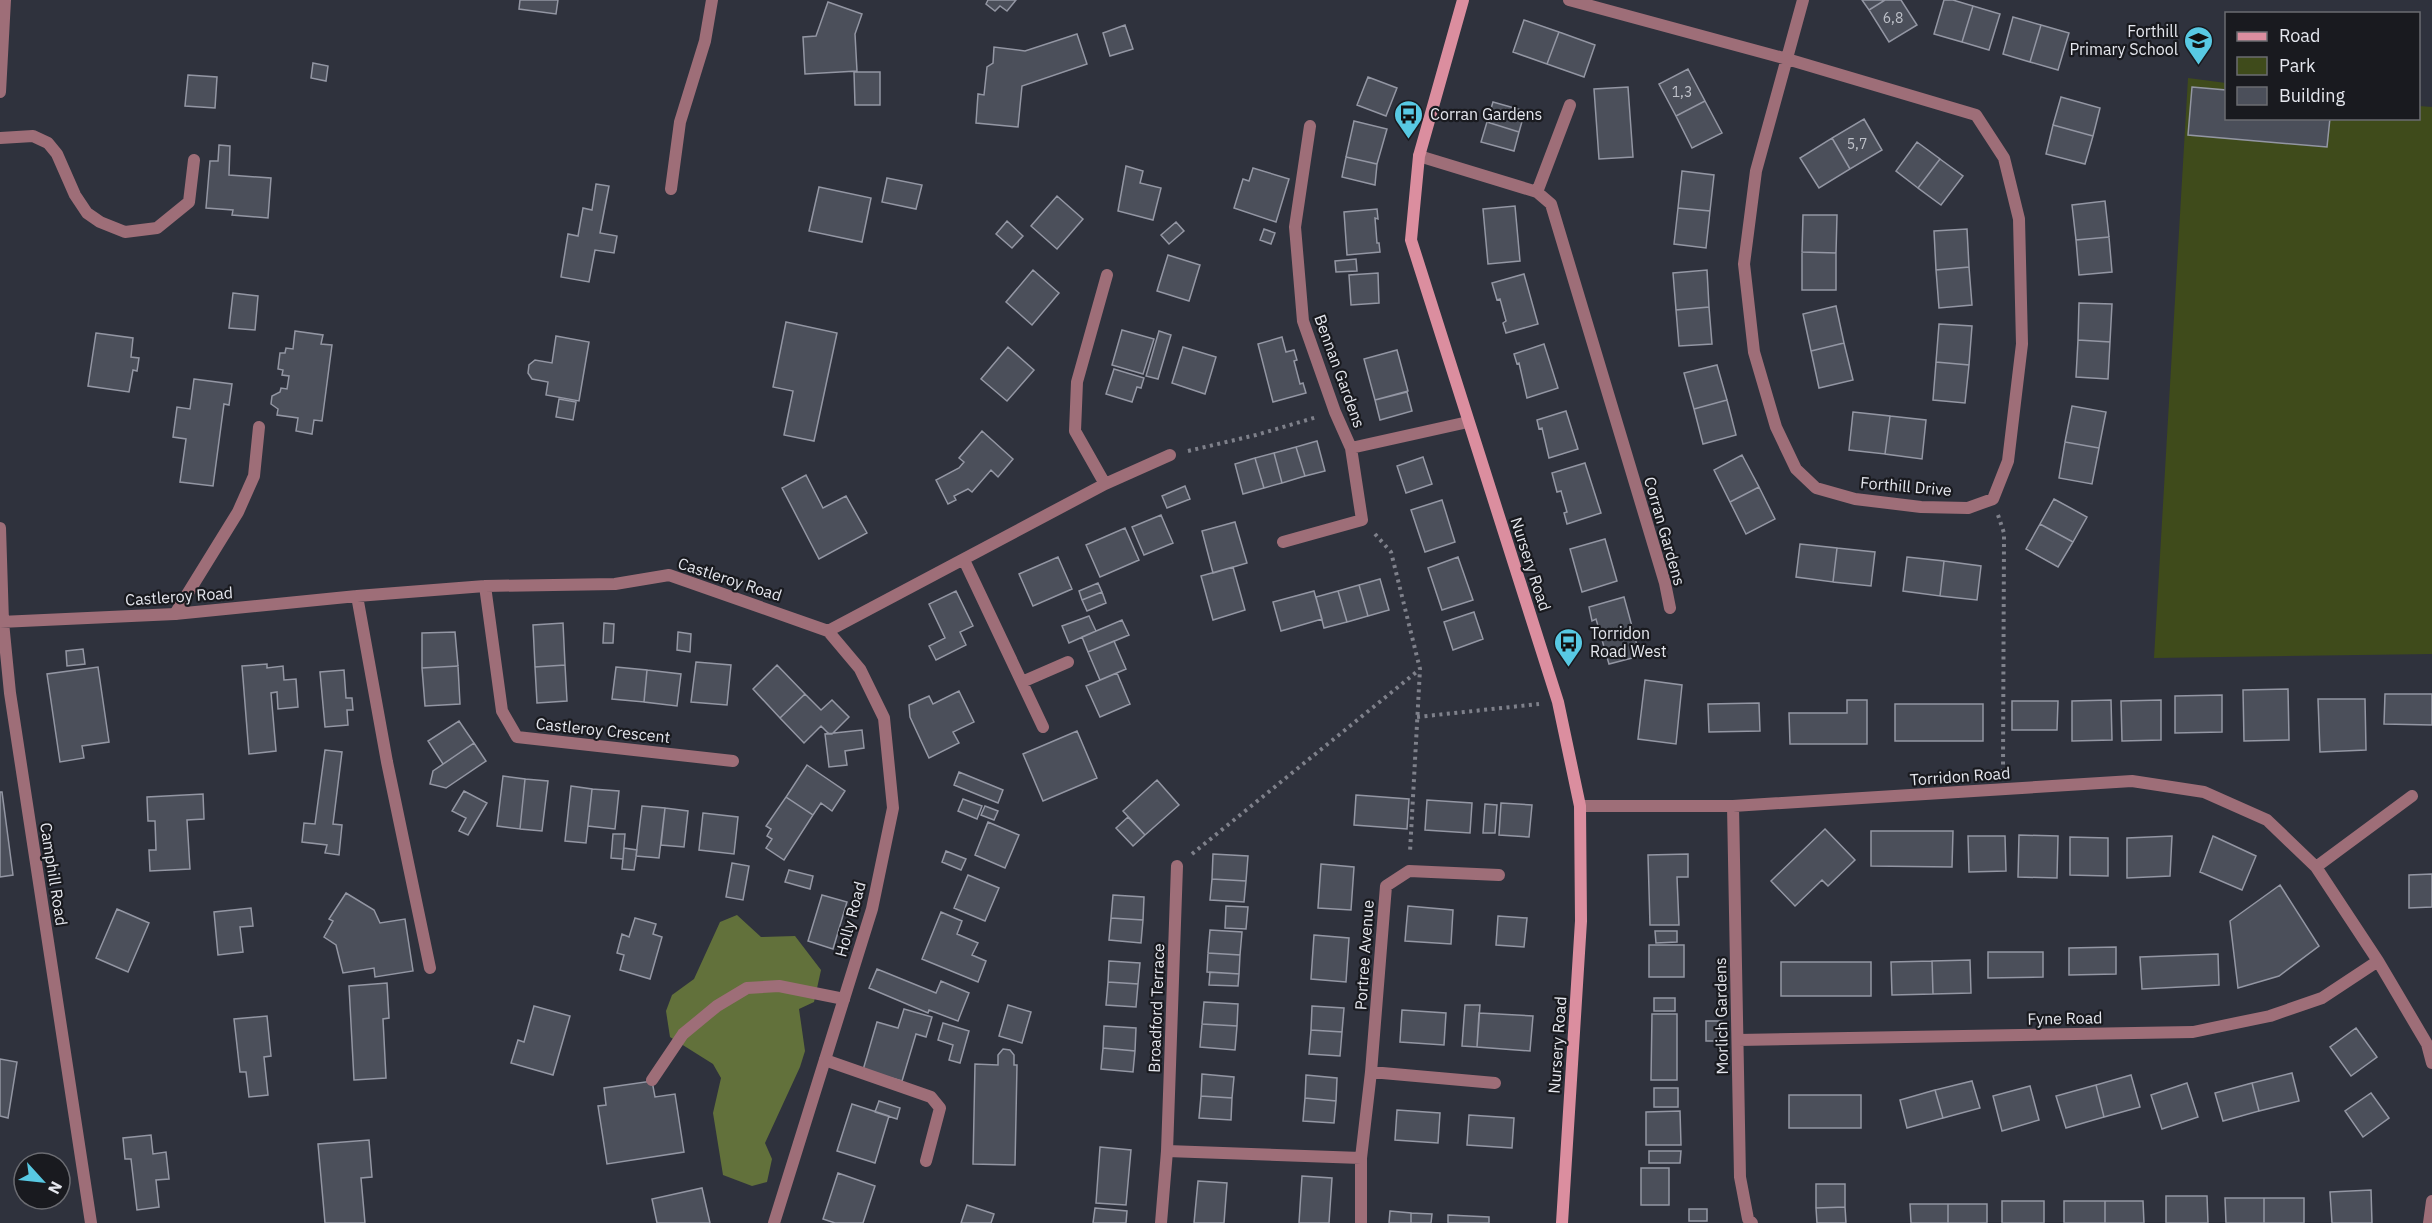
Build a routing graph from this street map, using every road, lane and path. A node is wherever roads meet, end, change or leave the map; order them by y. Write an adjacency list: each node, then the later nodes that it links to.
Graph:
1 (5, 0): 7 (street)
2 (712, 0): 13 (street)
3 (1463, 0): 11 (street, Nursery Road)
4 (1569, 0): 6 (street)
5 (1803, 0): 6 (street, Forthill Drive)
6 (1787, 59): 22 (street); 22 (street, Forthill Drive)
7 (0, 92)
8 (1569, 105): 14 (street)
9 (1310, 126): 16 (street, Bennan Gardens)
10 (0, 138): 12 (street)
11 (1419, 156): 14 (street); 17 (street, Nursery Road)
12 (194, 160)
13 (670, 189)
14 (1537, 192): 29 (street, Corran Gardens)
15 (1107, 275): 21 (street)
16 (1335, 412): 19 (street, Bennan Gardens); 20 (path)
17 (1468, 422): 19 (street, Bennan Gardens); 37 (street, Nursery Road)
18 (259, 427): 30 (street)
19 (1351, 448): 23 (street, Bennan Gardens)
20 (1170, 455): 21 (street)
21 (1105, 484): 26 (street)
22 (1993, 499): 41 (path)
23 (1362, 520): 25 (street); 34 (path)
24 (0, 528): 31 (street, Camphill Road)
25 (1282, 542)
26 (964, 560): 32 (street); 35 (street)
27 (485, 586): 28 (street, Castleroy Road); 32 (street, Castleroy Road); 40 (street, Castleroy Crescent)
28 (357, 596): 30 (street, Castleroy Road); 50 (street)
29 (1670, 608)
30 (175, 614): 31 (street, Castleroy Road)
31 (1, 622): 36 (street, Camphill Road)
32 (828, 631): 51 (street, Holly Road)
33 (1068, 662): 35 (street)
34 (1420, 669): 38 (path); 45 (path)
35 (1022, 682): 39 (street)
36 (5, 697): 62 (street, Camphill Road)
37 (1558, 702): 38 (path); 43 (street, Nursery Road)
38 (1417, 717): 47 (path)
39 (1043, 727)
40 (733, 761)
41 (2003, 789): 44 (street, Torridon Road); 46 (street, Torridon Road)
42 (2412, 796): 46 (street)
43 (1580, 806): 44 (street, Torridon Road); 66 (street, Nursery Road)
44 (1733, 806): 52 (street, Morlich Gardens)
45 (1177, 866): 58 (street, Broadford Terrace)
46 (2316, 867): 49 (street, Torridon Road)
47 (1409, 871): 48 (street); 55 (street, Portree Avenue)
48 (1499, 875)
49 (2378, 961): 52 (street, Fyne Road); 54 (street, Torridon Road)
50 (430, 968)
51 (844, 999): 53 (street, Holly Road); 56 (street)
52 (1738, 1040): 67 (street, Morlich Gardens)
53 (825, 1060): 60 (street); 63 (street, Holly Road)
54 (2432, 1063)
55 (1371, 1072): 57 (street); 59 (street, Portree Avenue)
56 (652, 1080)
57 (1496, 1083)
58 (1167, 1151): 59 (street); 64 (street, Broadford Terrace)
59 (1361, 1158): 65 (street, Portree Avenue)
60 (927, 1161)
61 (2432, 1201): 68 (street)
62 (91, 1223)
63 (774, 1223)
64 (1161, 1223)
65 (1360, 1223)
66 (1562, 1223)
67 (1752, 1223)
68 (2429, 1223)

